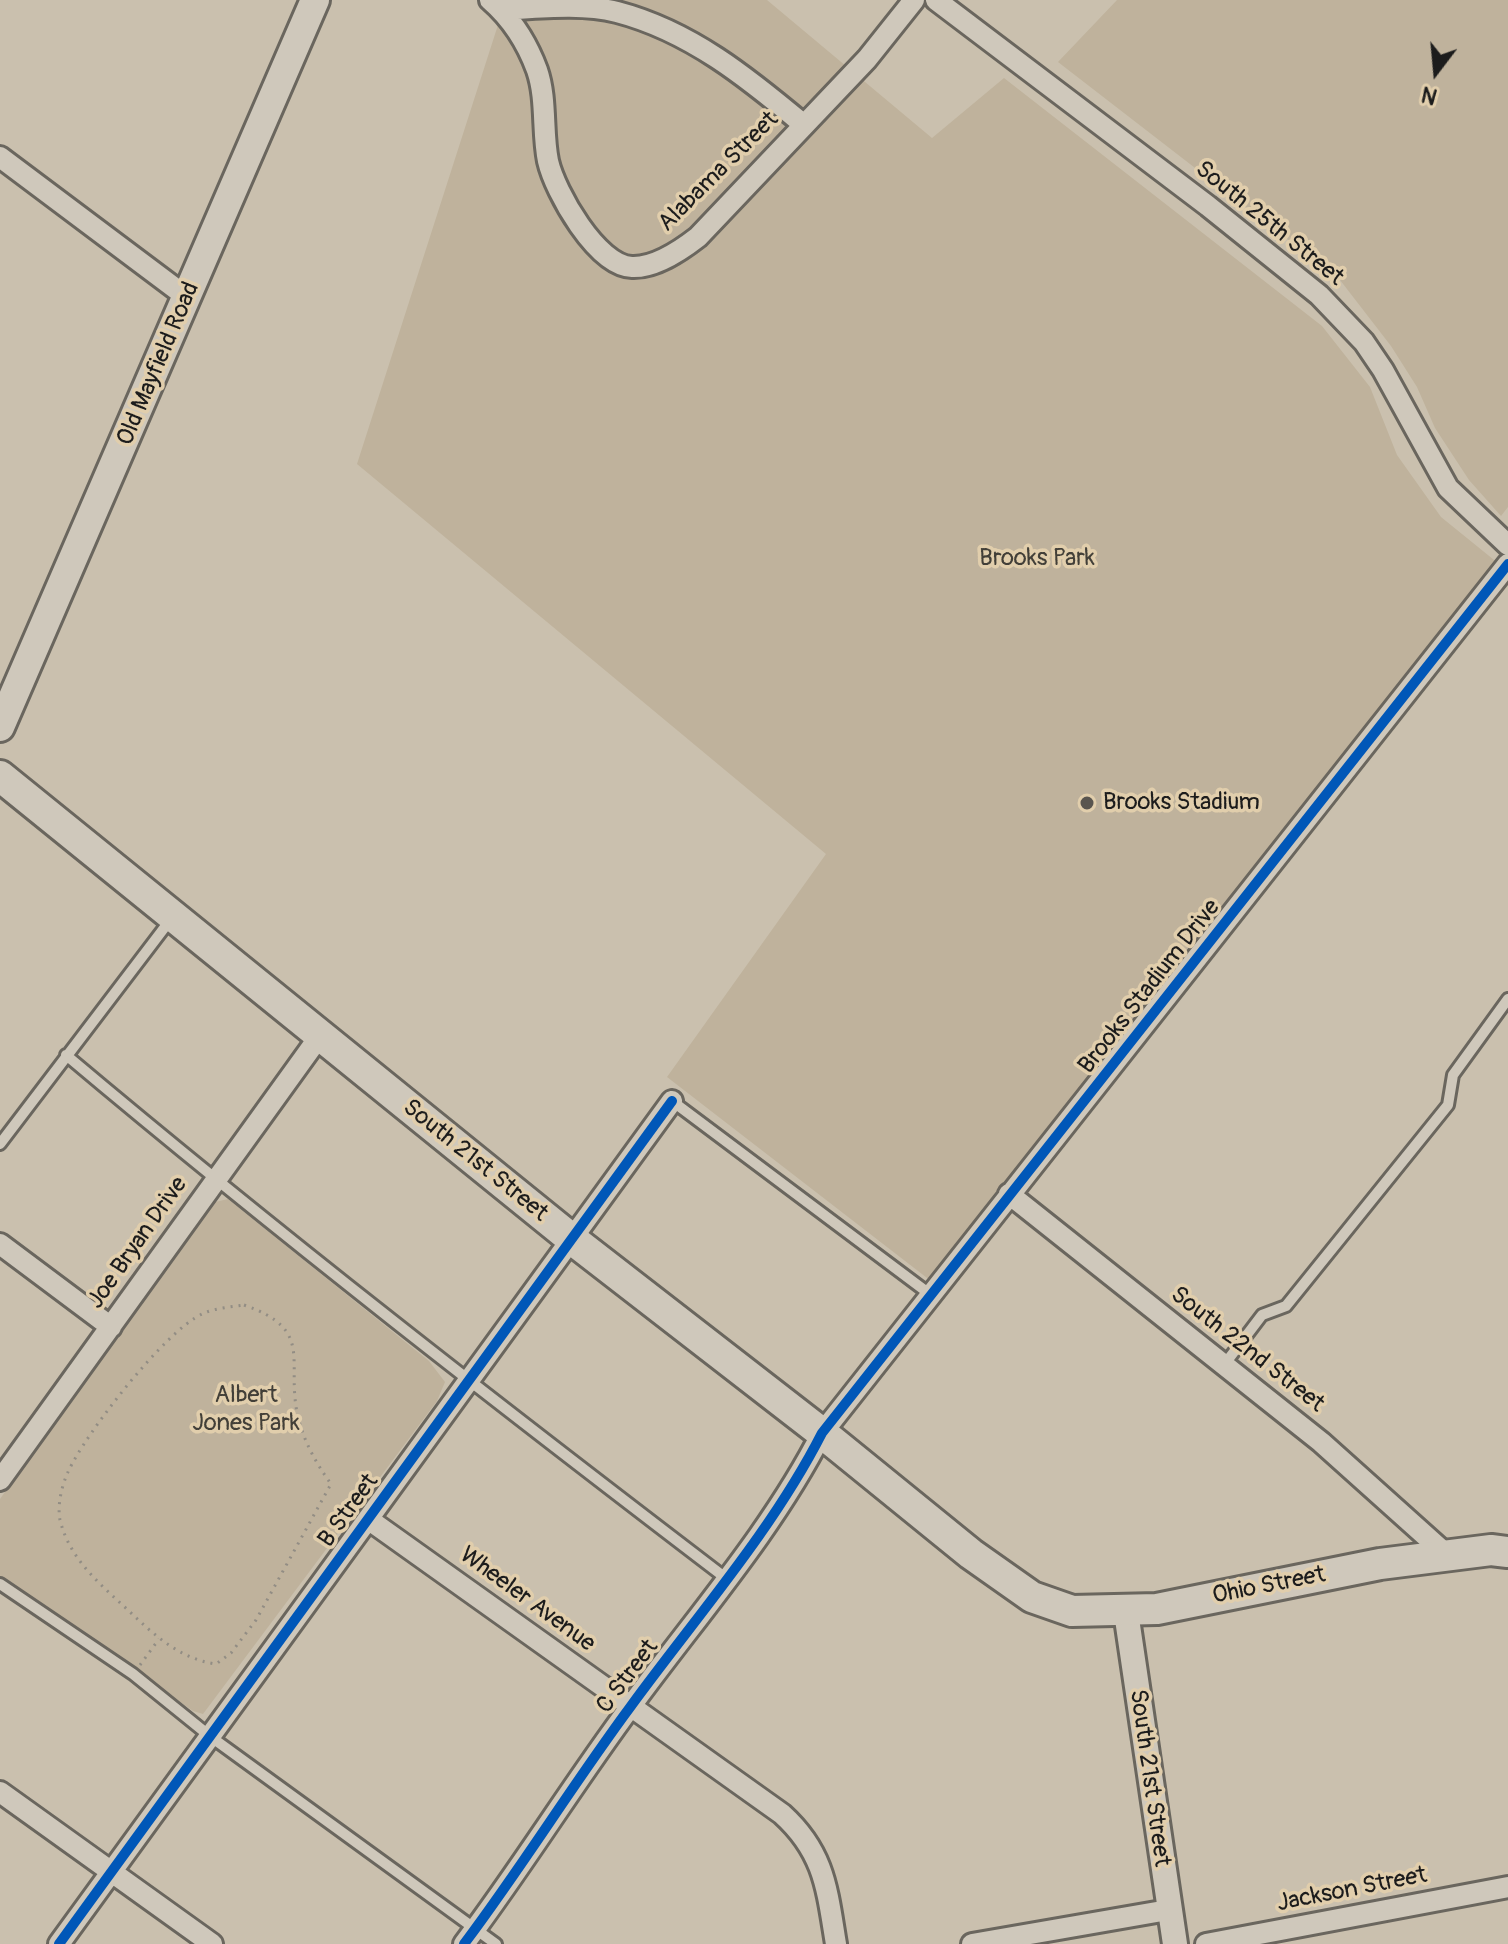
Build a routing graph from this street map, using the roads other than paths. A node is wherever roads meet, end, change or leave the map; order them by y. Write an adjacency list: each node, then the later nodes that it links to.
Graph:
1 (315, 0): 7 (main road, Old Mayfield Road)
2 (914, 0): 5 (street, Alabama Street)
3 (936, 0): 8 (street, South 25th Street)
4 (496, 5): 5 (street); 5 (street, Alabama Street)
5 (804, 125)
6 (0, 157): 7 (street)
7 (188, 298): 10 (main road, Old Mayfield Road)
8 (1508, 545)
9 (1508, 564): 19 (street, Brooks Stadium Drive)
10 (0, 727)
11 (0, 776): 12 (main road, South 21st Street)
12 (172, 917): 14 (main road, South 21st Street); 15 (lane)
13 (1508, 999): 24 (lane)
14 (319, 1037): 18 (street, Joe Bryan Drive); 20 (main road, South 21st Street)
15 (66, 1055): 17 (lane); 18 (lane)
16 (672, 1101): 20 (street, B Street); 22 (lane)
17 (0, 1144)
18 (215, 1180): 23 (street, Joe Bryan Drive); 25 (lane)
19 (1009, 1194): 22 (street, Brooks Stadium Drive); 24 (street, South 22nd Street)
20 (573, 1240): 25 (street, B Street); 26 (main road, South 21st Street)
21 (0, 1244): 23 (street)
22 (931, 1295): 26 (street, Brooks Stadium Drive)
23 (111, 1327): 27 (street, Joe Bryan Drive)
24 (1224, 1365): 30 (street, South 22nd Street)
25 (469, 1381): 28 (street, B Street); 31 (lane)
26 (822, 1433): 31 (street, C Street); 33 (main road, South 21st Street)
27 (0, 1480)
28 (368, 1519): 35 (street, Wheeler Avenue); 36 (street, B Street)
29 (1502, 1550): 30 (main road, Ohio Street)
30 (1447, 1555): 34 (main road, Ohio Street)
31 (727, 1579): 35 (street, C Street)
32 (0, 1584): 36 (lane)
33 (1032, 1597): 34 (main road, Ohio Street)
34 (1126, 1612): 40 (street, South 21st Street)
35 (630, 1707): 41 (street, C Street); 45 (street, Wheeler Avenue)
36 (211, 1737): 38 (street, B Street); 41 (lane)
37 (0, 1792): 38 (street)
38 (113, 1874): 42 (street, B Street); 43 (street)
39 (1508, 1887): 48 (street, Jackson Street)
40 (1168, 1910): 46 (street); 47 (street, South 21st Street)
41 (469, 1937): 44 (lane)
42 (59, 1944)
43 (212, 1944)
44 (496, 1944)
45 (836, 1944)
46 (972, 1944)
47 (1175, 1944)
48 (1206, 1944)

